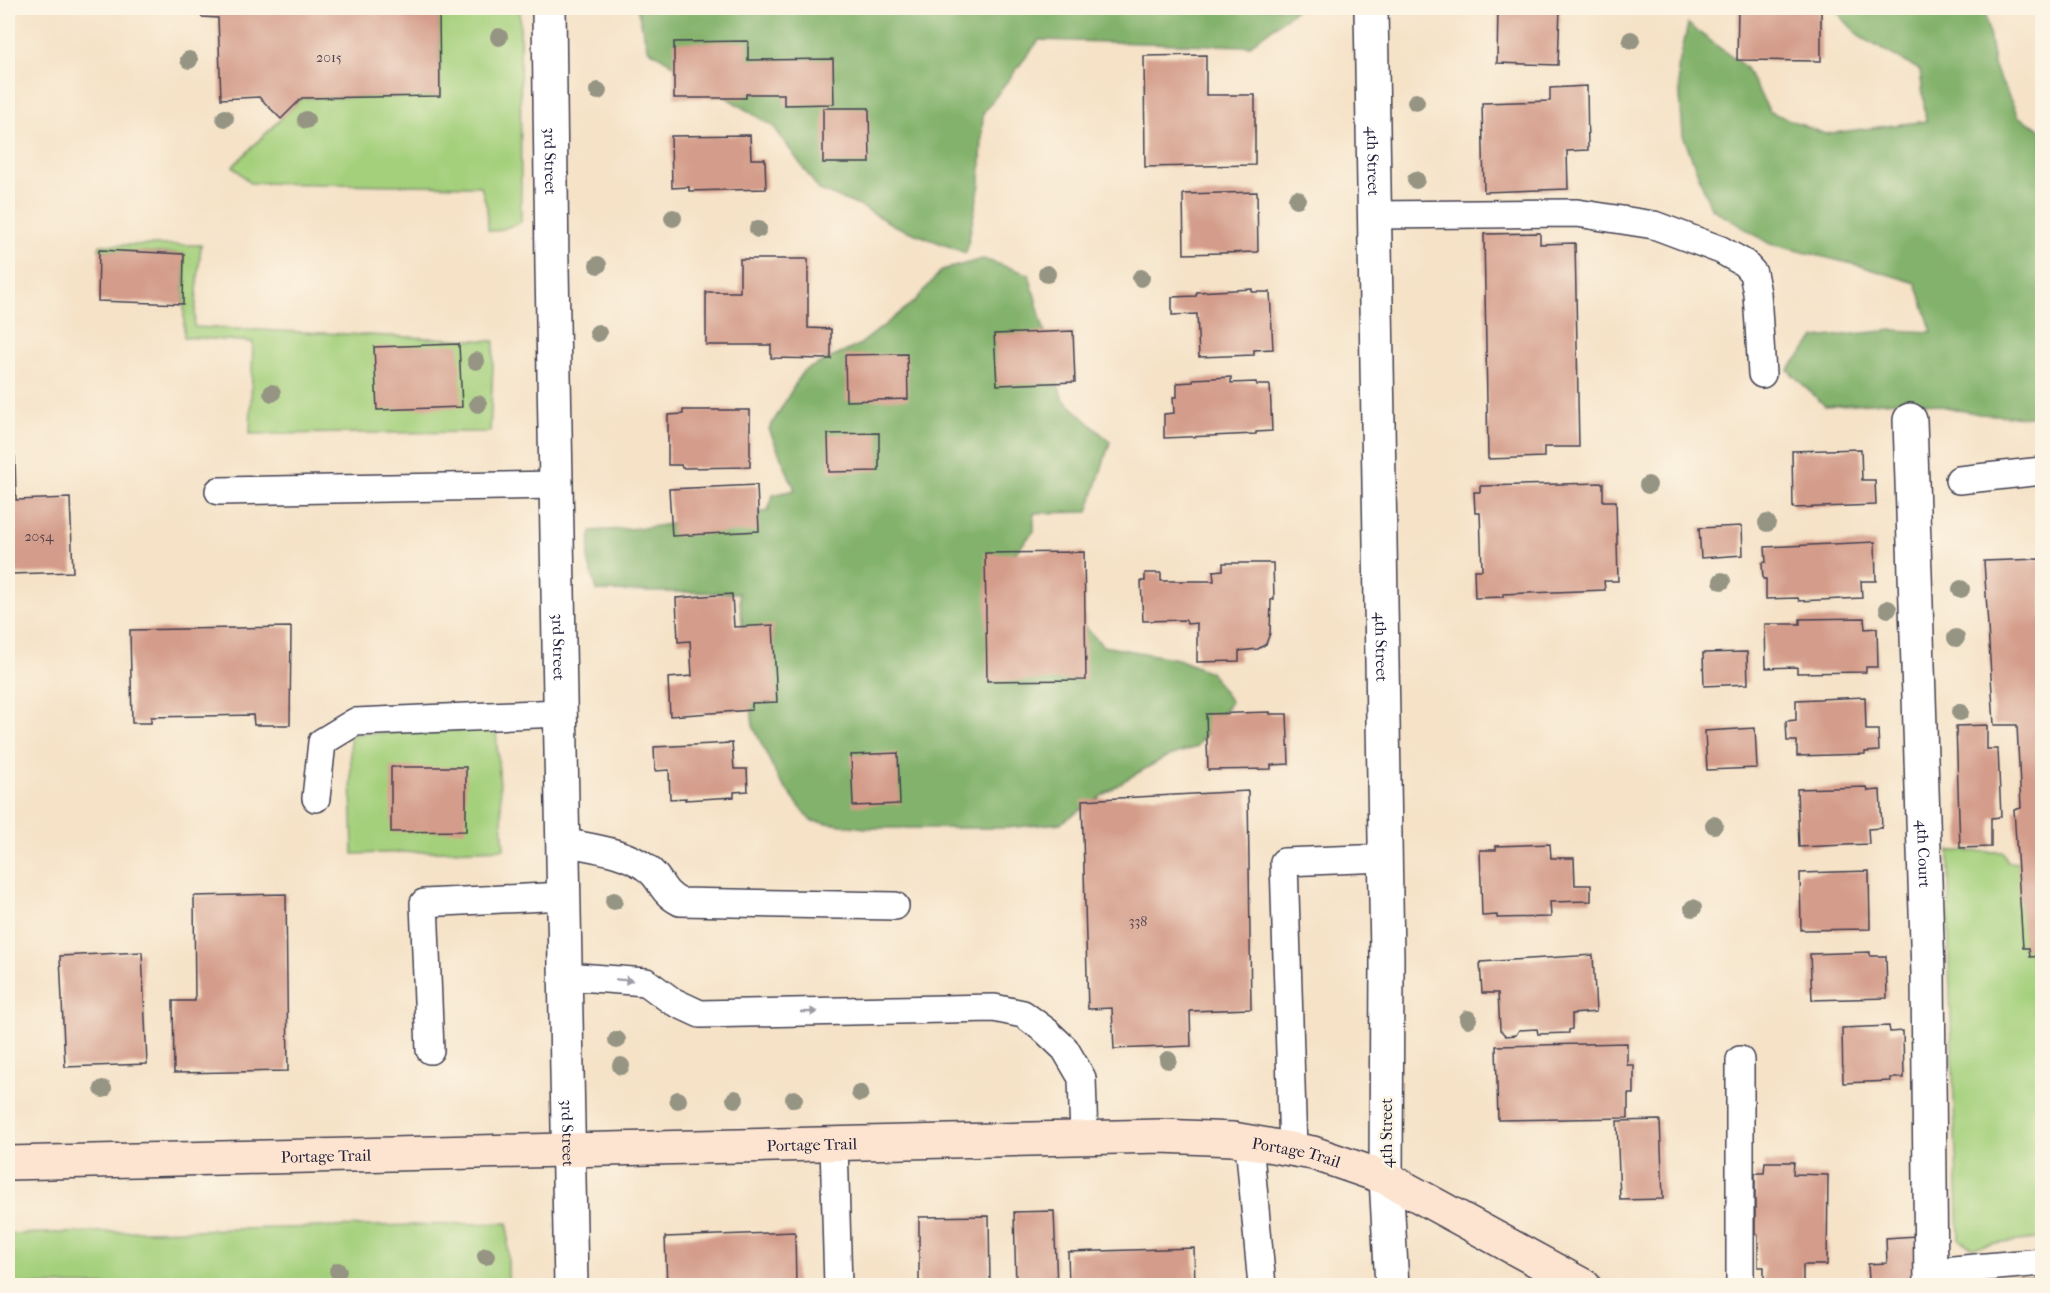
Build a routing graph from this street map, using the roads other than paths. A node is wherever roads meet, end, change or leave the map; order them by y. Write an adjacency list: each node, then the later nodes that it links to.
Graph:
1 (549, 8): 8 (street, 3rd Street)
2 (1371, 8): 3 (street, 4th Street)
3 (1374, 215): 4 (lane); 13 (street, 4th Street)
4 (1762, 374)
5 (1910, 420): 27 (street, 4th Court)
6 (2043, 471): 7 (lane)
7 (1959, 480)
8 (556, 485): 9 (lane); 10 (street, 3rd Street)
9 (219, 491)
10 (560, 713): 11 (lane); 12 (street, 3rd Street)
11 (316, 798)
12 (563, 842): 14 (street, 3rd Street); 15 (lane)
13 (1386, 858): 23 (lane); 25 (street, 4th Street)
14 (564, 896): 16 (street, 3rd Street); 17 (lane)
15 (896, 906)
16 (565, 976): 19 (lane, one-way to 19); 22 (street, 3rd Street)
17 (430, 1050)
18 (1740, 1060): 33 (lane)
19 (1084, 1138): 20 (main road, Portage Trail); 21 (main road, Portage Trail)
20 (1249, 1142): 23 (main road, Portage Trail); 30 (lane)
21 (834, 1144): 22 (main road, Portage Trail); 29 (lane)
22 (569, 1149): 24 (main road, Portage Trail); 28 (street, 3rd Street)
23 (1293, 1149): 25 (main road, Portage Trail)
24 (8, 1163)
25 (1386, 1178): 31 (street, 4th Street); 32 (main road, Portage Trail)
26 (2043, 1262): 27 (lane)
27 (1931, 1279)
28 (571, 1286)
29 (838, 1286)
30 (1262, 1286)
31 (1392, 1286)
32 (1584, 1286)
33 (1740, 1286)

